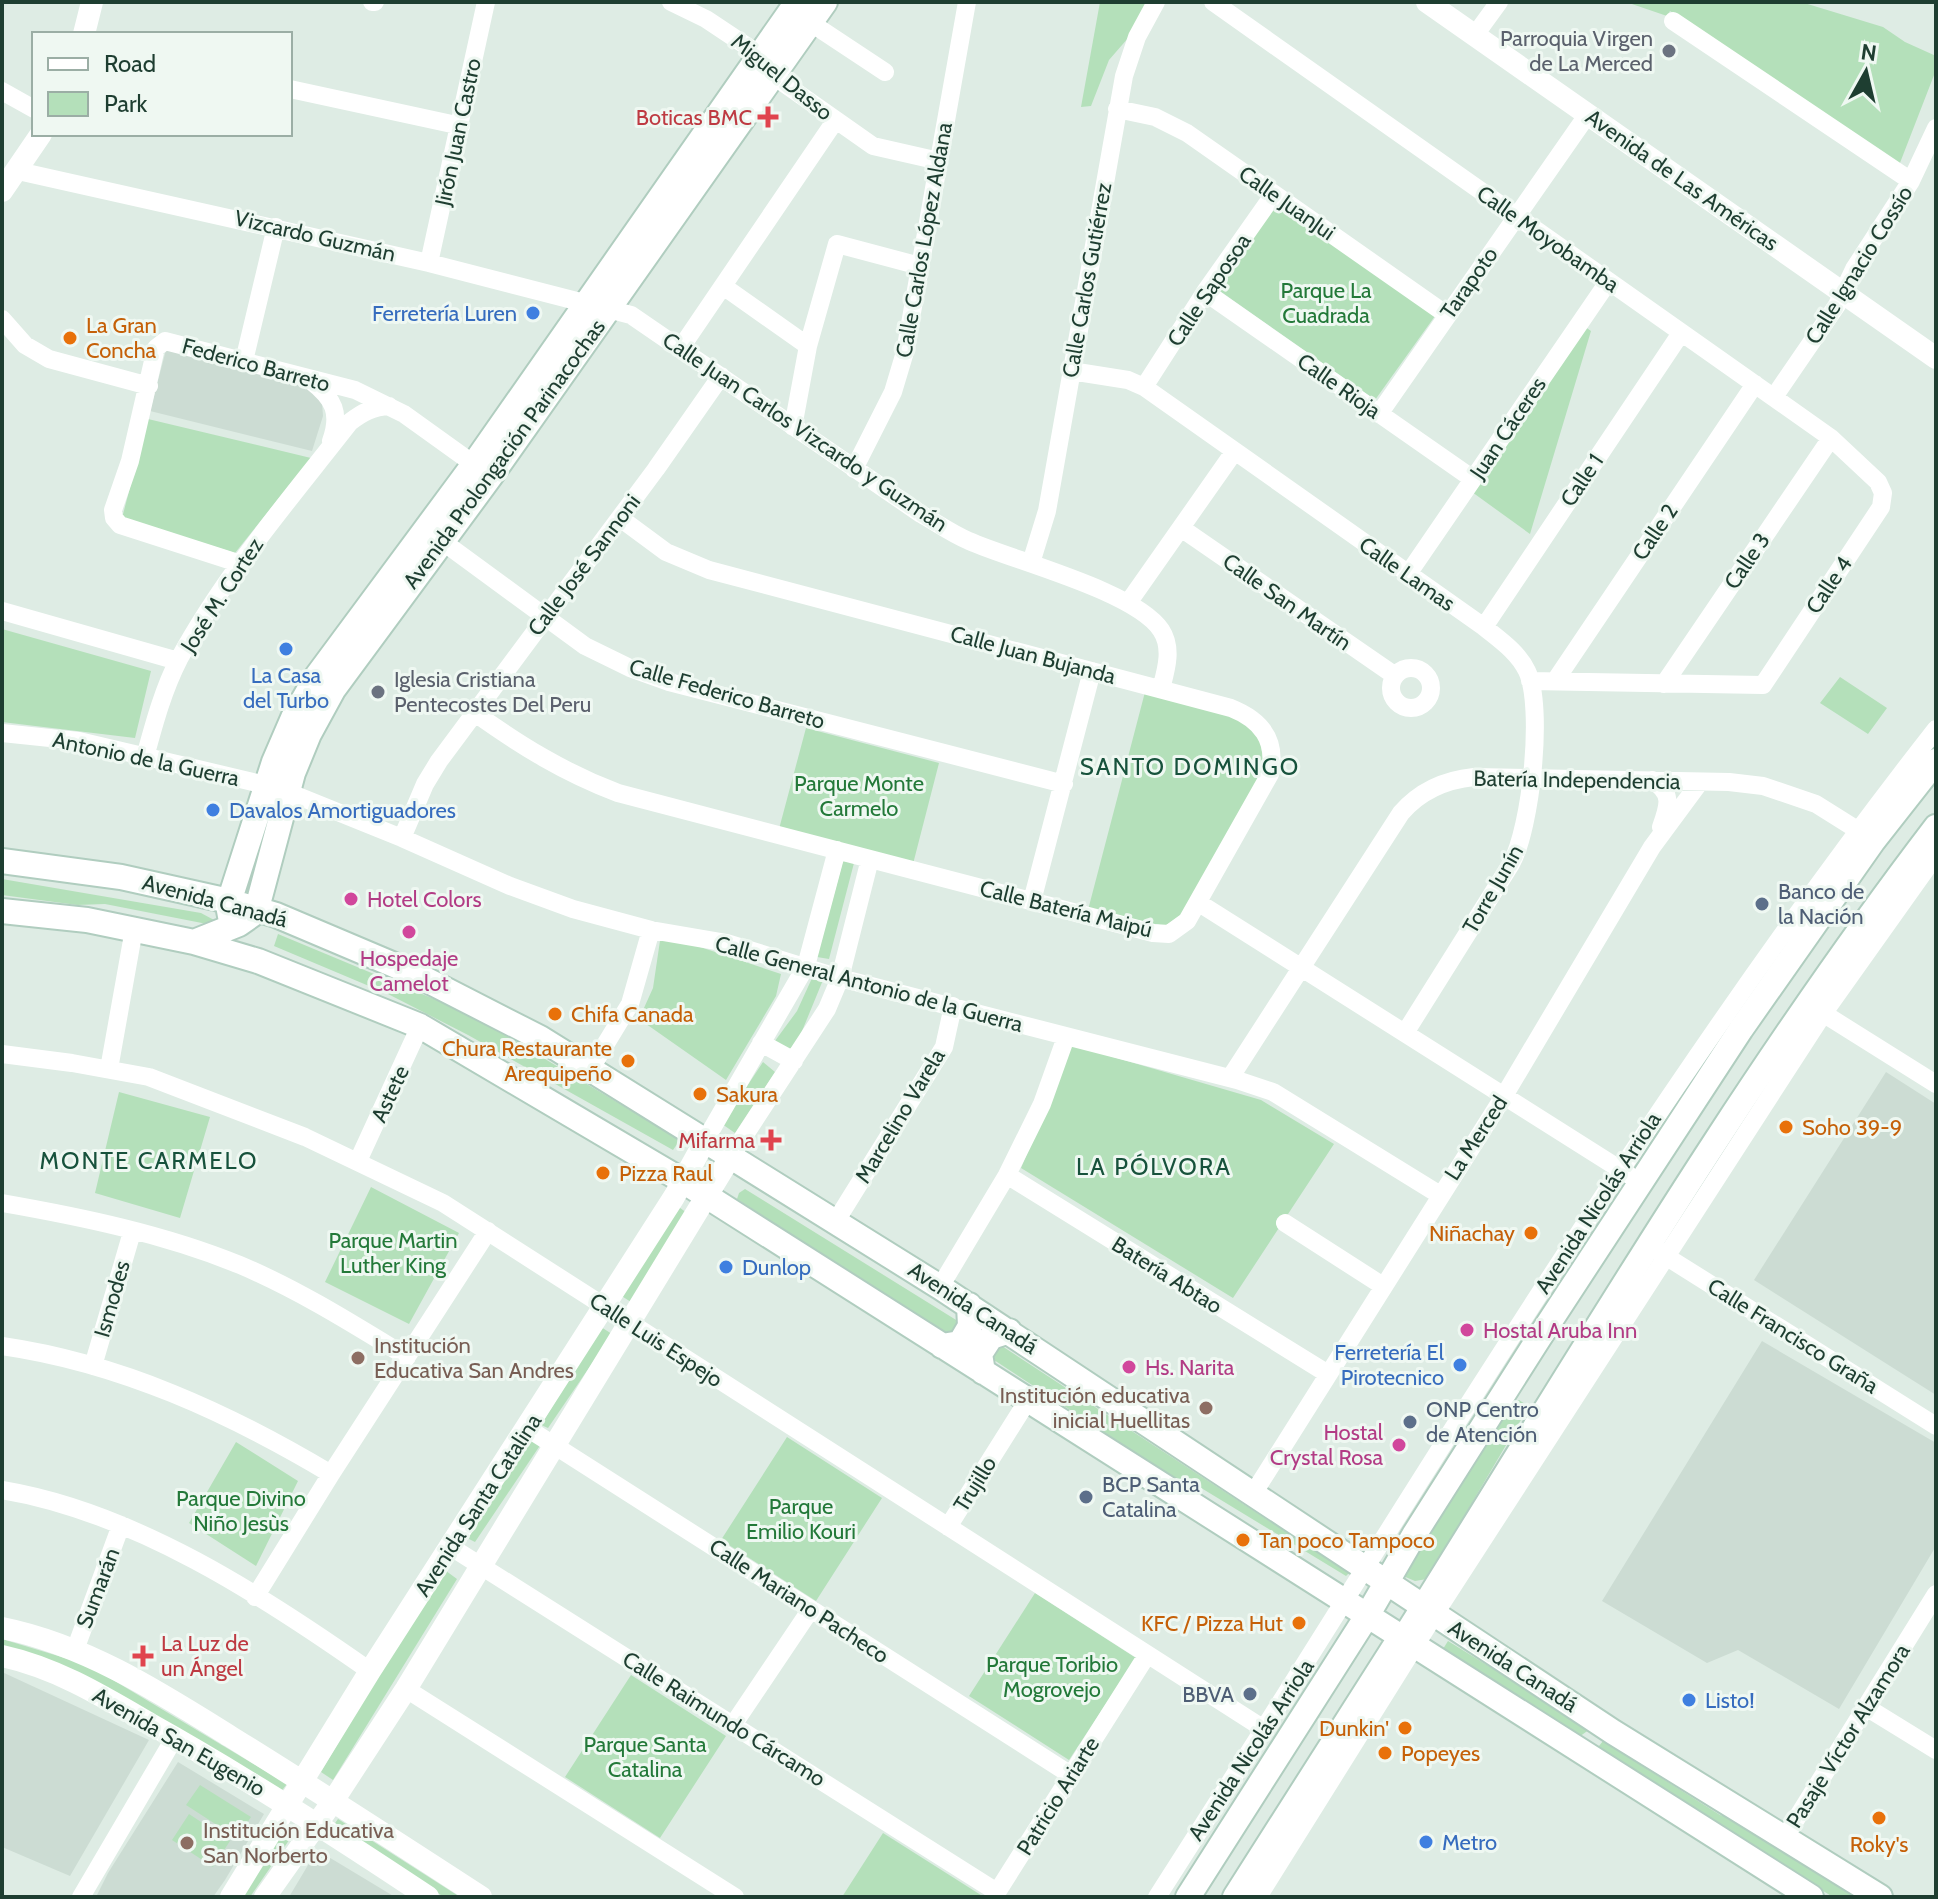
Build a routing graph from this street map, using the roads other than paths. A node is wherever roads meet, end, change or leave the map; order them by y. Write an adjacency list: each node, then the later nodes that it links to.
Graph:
1 (92, 2): 13 (street)
2 (486, 2): 23 (street, Jirón Juan Castro)
3 (671, 2): 15 (street, Miguel Dasso)
4 (797, 2): 15 (main road, Avenida Prolongación Parinacochas)
5 (825, 2): 12 (main road, Avenida Prolongación Parinacochas)
6 (967, 2): 26 (street, Calle Carlos López Aldana)
7 (1156, 2): 20 (street, Calle Carlos Gutiérrez)
8 (1213, 2): 31 (street, Calle Moyobamba)
9 (1427, 2): 14 (street, Avenida de Las Américas)
10 (1499, 2): 14 (street)
11 (1673, 21): 28 (street)
12 (811, 23): 15 (main road, Avenida Prolongación Parinacochas); 16 (street)
13 (84, 32)
14 (1475, 35): 21 (street, Avenida de Las Américas)
15 (766, 65): 22 (street, Miguel Dasso); 39 (main road, Avenida Prolongación Parinacochas)
16 (885, 72)
17 (292, 89): 23 (street)
18 (2, 91): 19 (street)
19 (32, 108)
20 (1117, 109): 30 (street, Calle JuanJui); 47 (street, Calle Carlos Gutiérrez)
21 (1588, 114): 31 (street, Tarapoto); 38 (street, Avenida de Las Américas)
22 (835, 121): 26 (street, Miguel Dasso); 36 (street)
23 (461, 126): 33 (street, Jirón Juan Castro)
24 (1936, 128): 28 (street, Calle Ignacio Cossío)
25 (40, 136): 27 (street)
26 (939, 161): 34 (street, Calle Carlos López Aldana)
27 (18, 171): 29 (street); 32 (street, Vizcardo Guzmán)
28 (1911, 181): 38 (street, Calle Ignacio Cossío)
29 (2, 191)
30 (1274, 194): 37 (street, Calle Saposoa); 40 (street, Calle JuanJui)
31 (1516, 216): 35 (street, Calle Moyobamba); 40 (street, Tarapoto)
32 (276, 227): 33 (street, Vizcardo Guzmán); 46 (street)
33 (429, 263): 39 (street, Vizcardo Guzmán)
34 (920, 266): 43 (street); 60 (street, Calle Carlos López Aldana)
35 (1608, 282): 42 (street, Calle Moyobamba); 62 (street, Juan Cáceres)
36 (723, 286): 43 (street); 44 (street)
37 (1205, 292): 52 (street, Calle Saposoa); 55 (street, Calle Rioja)
38 (1842, 293): 45 (street, Avenida de Las Américas); 53 (street, Calle Ignacio Cossío)
39 (599, 306): 44 (street, Calle Juan Carlos Vizcardo y Guzmán); 61 (main road, Avenida Prolongación Parinacochas)
40 (1447, 315): 55 (street, Tarapoto)
41 (2, 319): 51 (street)
42 (1681, 333): 50 (street, Calle Moyobamba); 73 (street, Calle 1)
43 (808, 346): 56 (street)
44 (680, 349): 48 (street, Calle Juan Carlos Vizcardo y Guzmán)
45 (1935, 356)
46 (244, 361): 49 (street, Federico Barreto); 51 (street, Federico Barreto)
47 (1071, 371): 52 (street, Calle Lamas); 68 (street, Calle Carlos Gutiérrez)
48 (721, 376): 56 (street, Calle Juan Carlos Vizcardo y Guzmán); 64 (street, Calle José Sannoni)
49 (305, 377): 54 (street, Federico Barreto); 58 (street, José M. Cortez)
50 (1755, 384): 53 (street, Calle Moyobamba); 78 (street, Calle 2)
51 (149, 386): 67 (street)
52 (1144, 387): 59 (street, Calle Lamas)
53 (1774, 397): 57 (street, Calle Moyobamba)
54 (389, 406): 58 (street, José M. Cortez); 61 (street, Federico Barreto)
55 (1379, 414): 62 (street, Calle Rioja)
56 (793, 427): 60 (street, Calle Juan Carlos Vizcardo y Guzmán)
57 (1831, 438): 63 (street, Calle Moyobamba); 79 (street, Calle 3)
58 (328, 450): 67 (street, José M. Cortez)
59 (1234, 452): 65 (street); 69 (street, Calle Lamas)
60 (854, 469): 68 (street, Calle Juan Carlos Vizcardo y Guzmán)
61 (482, 470): 66 (main road, Avenida Prolongación Parinacochas)
62 (1473, 479): 69 (street, Juan Cáceres)
63 (1878, 482): 79 (street, Calle 4)
64 (620, 518): 72 (street, Calle José Sannoni); 75 (street, Calle Juan Bujanda)
65 (1181, 528): 70 (street); 76 (street, Calle San Martín)
66 (434, 535): 72 (street, Calle Federico Barreto); 90 (main road, Avenida Prolongación Parinacochas)
67 (238, 563): 74 (street, José M. Cortez)
68 (1031, 563): 70 (street, Calle Juan Carlos Vizcardo y Guzmán)
69 (1408, 574): 73 (street, Calle Lamas)
70 (1128, 603): 80 (street, Calle Juan Carlos Vizcardo y Guzmán)
71 (2, 611): 74 (street)
72 (544, 618): 81 (street, Calle José Sannoni); 89 (street, Calle Federico Barreto)
73 (1484, 627): 77 (street, Calle Lamas)
74 (178, 661): 84 (street, José M. Cortez)
75 (1092, 671): 80 (street, Calle Juan Bujanda); 89 (street)
76 (1394, 675)
77 (1530, 681): 78 (street); 86 (street, Torre Junín)
78 (1555, 681): 79 (street)
79 (1664, 684)
80 (1161, 689): 101 (street, Calle Juan Bujanda)
81 (475, 713): 93 (street, Calle José Sannoni); 95 (street, Calle Batería Maipú)
82 (1936, 729): 92 (street, Avenida Nicolás Arriola)
83 (2, 733): 84 (street, Antonio de la Guerra)
84 (145, 757): 90 (street, Antonio de la Guerra)
85 (1936, 761): 92 (main road, Avenida Nicolás Arriola)
86 (1532, 777): 87 (street, Batería Independencia); 110 (street, Batería Independencia); 115 (street, Torre Junín)
87 (1652, 780): 88 (street, Batería Independencia); 94 (street)
88 (1700, 782): 92 (street, Batería Independencia); 94 (street, La Merced)
89 (1064, 784): 100 (street)
90 (277, 788): 93 (street, Calle General Antonio de la Guerra); 99 (main road, Avenida Prolongación Parinacochas); 102 (main road, Avenida Prolongación Parinacochas)
91 (1936, 827): 98 (main road)
92 (1866, 835): 128 (street, Avenida Nicolás Arriola); 131 (main road, Avenida Nicolás Arriola)
93 (402, 838): 106 (street, Calle General Antonio de la Guerra)
94 (1652, 847): 124 (street, La Merced)
95 (837, 850): 96 (street, Calle Batería Maipú); 109 (street, Avenida Santa Catalina)
96 (870, 859): 100 (street, Calle Batería Maipú); 111 (street, Avenida Santa Catalina)
97 (2, 861): 99 (main road, Avenida Canadá)
98 (1928, 863): 113 (main road)
99 (229, 901): 102 (main road, Avenida Canadá); 104 (main road, Avenida Prolongación Parinacochas)
100 (1032, 901): 101 (street, Calle Batería Maipú)
101 (1199, 903): 110 (street)
102 (257, 909): 104 (main road); 120 (main road, Avenida Canadá)
103 (2, 911): 105 (main road, Avenida Canadá)
104 (234, 926): 107 (main road); 108 (main road, Avenida Prolongación Parinacochas)
105 (134, 929): 107 (main road, Avenida Canadá); 121 (street)
106 (651, 930): 109 (street, Calle General Antonio de la Guerra); 120 (street)
107 (194, 942): 108 (main road, Avenida Canadá)
108 (258, 961): 114 (main road, Avenida Canadá)
109 (806, 966): 111 (street, Calle General Antonio de la Guerra); 117 (street, Avenida Santa Catalina)
110 (1303, 968): 115 (street); 122 (street, Batería Independencia)
111 (840, 978): 112 (street, Calle General Antonio de la Guerra); 119 (street, Avenida Santa Catalina)
112 (953, 1006): 116 (street, Calle General Antonio de la Guerra); 135 (street, Marcelino Varela)
113 (1816, 1008): 123 (street); 139 (main road)
114 (420, 1026): 127 (street, Astete); 130 (main road, Avenida Canadá)
115 (1405, 1033): 124 (street)
116 (1066, 1037): 122 (street, Calle General Antonio de la Guerra); 129 (street)
117 (761, 1043): 119 (street); 125 (street, Avenida Santa Catalina)
118 (2, 1054): 121 (street, Calle Luis Espejo)
119 (794, 1061): 126 (street, Avenida Santa Catalina)
120 (591, 1068): 125 (main road, Avenida Canadá)
121 (109, 1069): 127 (street, Calle Luis Espejo)
122 (1230, 1078): 132 (street, Calle General Antonio de la Guerra)
123 (1936, 1084)
124 (1504, 1096): 128 (street); 132 (street, La Merced)
125 (706, 1139): 126 (main road, Avenida Canadá); 130 (street, Avenida Santa Catalina)
126 (731, 1156): 133 (street, Avenida Santa Catalina); 135 (main road, Avenida Canadá)
127 (358, 1161): 137 (street, Calle Luis Espejo)
128 (1619, 1169): 131 (street); 150 (street, Avenida Nicolás Arriola)
129 (1007, 1175): 141 (street); 154 (street, Batería Abtao)
130 (683, 1181): 133 (main road, Avenida Canadá); 143 (street, Avenida Santa Catalina)
131 (1642, 1183): 146 (main road, Avenida Nicolás Arriola)
132 (1440, 1195): 140 (street, La Merced)
133 (708, 1197): 144 (street, Avenida Santa Catalina); 148 (main road, Avenida Canadá)
134 (2, 1203): 138 (street)
135 (836, 1221): 141 (main road, Avenida Canadá)
136 (1285, 1223): 140 (street)
137 (488, 1231): 143 (street, Calle Luis Espejo); 149 (street)
138 (132, 1232): 149 (street); 152 (street, Ismodes)
139 (1658, 1251): 151 (main road); 158 (street, Calle Francisco Graña); 161 (street)
140 (1383, 1286): 154 (street, La Merced)
141 (940, 1287): 142 (main road, Avenida Canadá)
142 (969, 1305): 145 (main road, Avenida Canadá); 148 (main road)
143 (604, 1307): 144 (street, Calle Luis Espejo); 159 (street, Avenida Santa Catalina)
144 (629, 1324): 160 (street, Avenida Santa Catalina); 166 (street, Calle Luis Espejo)
145 (1009, 1331): 153 (main road); 164 (main road, Avenida Canadá)
146 (1539, 1338): 150 (main road, Avenida Nicolás Arriola); 151 (main road)
147 (2, 1346): 152 (street)
148 (942, 1346): 153 (main road, Avenida Canadá)
149 (407, 1357): 162 (street)
150 (1512, 1360): 156 (main road, Avenida Nicolás Arriola); 169 (street, Avenida Nicolás Arriola)
151 (1577, 1362): 157 (main road)
152 (93, 1366): 162 (street)
153 (983, 1372): 155 (main road, Avenida Canadá)
154 (1328, 1374): 164 (street, La Merced)
155 (1028, 1400): 166 (street, Trujillo); 173 (main road, Avenida Canadá)
156 (1499, 1401): 157 (main road); 170 (main road, Avenida Nicolás Arriola)
157 (1536, 1426): 161 (main road); 175 (main road)
158 (1936, 1426)
159 (527, 1428): 160 (street, Calle Mariano Pacheco); 167 (street, Avenida Santa Catalina)
160 (554, 1446): 168 (street, Avenida Santa Catalina); 174 (street, Calle Mariano Pacheco)
161 (1537, 1455): 175 (street)
162 (331, 1474): 172 (street)
163 (2, 1490): 165 (street)
164 (1253, 1494): 169 (main road, Avenida Canadá)
165 (121, 1525): 172 (street); 179 (street, Sumarán)
166 (948, 1527): 180 (street, Calle Luis Espejo)
167 (451, 1547): 168 (street, Calle Raimundo Cárcamo); 182 (street, Avenida Santa Catalina)
168 (482, 1566): 183 (street, Avenida Santa Catalina); 185 (street, Calle Raimundo Cárcamo)
169 (1366, 1568): 170 (main road, Avenida Canadá); 173 (street, Avenida Nicolás Arriola)
170 (1387, 1582): 175 (main road, Avenida Canadá); 176 (main road, Avenida Nicolás Arriola)
171 (1936, 1596): 184 (street, Pasaje Víctor Alzamora)
172 (255, 1597): 182 (street)
173 (1345, 1602): 176 (main road, Avenida Canadá); 186 (street, Avenida Nicolás Arriola)
174 (811, 1609): 185 (street); 191 (street, Calle Mariano Pacheco)
175 (1429, 1610): 178 (main road); 187 (main road, Avenida Canadá)
176 (1367, 1616): 178 (main road, Avenida Canadá); 206 (main road, Avenida Nicolás Arriola)
177 (2, 1628): 179 (street, Avenida San Eugenio)
178 (1408, 1643): 190 (main road, Avenida Canadá); 196 (main road)
179 (75, 1650): 192 (street, Avenida San Eugenio)
180 (1147, 1655): 186 (street, Calle Luis Espejo); 191 (street, Patricio Ariarte)
181 (2, 1656): 188 (street, Avenida San Eugenio)
182 (370, 1671): 192 (street, Avenida Santa Catalina)
183 (406, 1689): 193 (street, Avenida Santa Catalina); 198 (street)
184 (1866, 1707): 189 (street); 197 (street, Pasaje Víctor Alzamora)
185 (733, 1725): 199 (street, Calle Raimundo Cárcamo)
186 (1264, 1729): 205 (street, Avenida Nicolás Arriola)
187 (1613, 1732): 190 (main road); 197 (main road, Avenida Canadá)
188 (175, 1737): 194 (street, Avenida San Eugenio); 200 (street)
189 (1936, 1750)
190 (1588, 1756): 209 (main road, Avenida Canadá)
191 (1071, 1775): 199 (street, Patricio Ariarte)
192 (304, 1782): 193 (street, Avenida San Eugenio); 194 (street, Avenida Santa Catalina)
193 (333, 1801): 195 (street, Avenida Santa Catalina); 204 (street, Avenida San Eugenio)
194 (289, 1806): 195 (street, Avenida San Eugenio); 201 (street, Avenida Santa Catalina)
195 (317, 1824): 202 (street, Avenida Santa Catalina); 203 (street, Avenida San Eugenio)
196 (1290, 1828): 207 (main road); 208 (street)
197 (1785, 1837): 210 (main road, Avenida Canadá)
198 (724, 1894)
199 (995, 1894)
200 (81, 1897)
201 (231, 1897)
202 (265, 1897)
203 (428, 1897)
204 (481, 1897)
205 (1157, 1897)
206 (1188, 1897)
207 (1235, 1897)
208 (1258, 1897)
209 (1811, 1897)
210 (1880, 1897)

